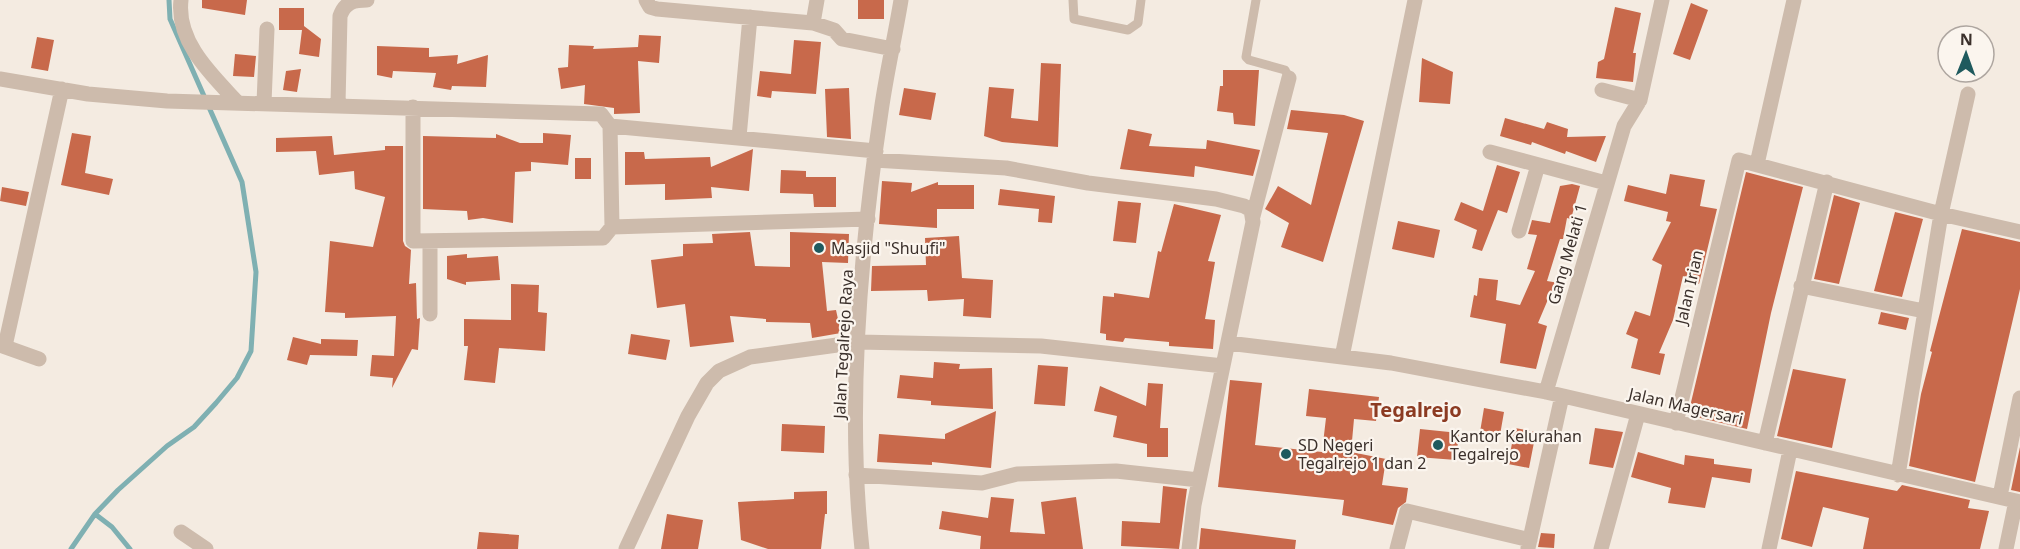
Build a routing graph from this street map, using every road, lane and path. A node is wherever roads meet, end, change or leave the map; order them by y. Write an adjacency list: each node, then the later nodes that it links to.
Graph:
1 (181, 0): 22 (street)
2 (367, 0): 24 (street)
3 (646, 0): 12 (street)
4 (817, 0): 13 (street)
5 (901, 0): 15 (street, Jalan Tegalrejo Raya)
6 (1073, 0): 7 (lane)
7 (1142, 0)
8 (1256, 0): 16 (lane)
9 (1415, 0): 47 (street)
10 (1662, 0): 21 (street)
11 (1794, 0): 30 (street)
12 (750, 17): 13 (street); 27 (street)
13 (813, 23): 15 (street)
14 (267, 29): 23 (street)
15 (892, 49): 29 (street, Jalan Tegalrejo Raya)
16 (1289, 78): 35 (street)
17 (0, 79): 18 (street)
18 (62, 89): 22 (street); 46 (street)
19 (1602, 90): 21 (street)
20 (1968, 94): 34 (street)
21 (1640, 100): 33 (street, Gang Melati 1)
22 (238, 103): 23 (street)
23 (264, 103): 24 (street)
24 (338, 104): 25 (street)
25 (413, 107): 26 (street); 40 (street)
26 (610, 126): 27 (street); 37 (street)
27 (740, 137): 29 (street)
28 (1490, 152): 31 (street)
29 (875, 156): 35 (street); 36 (street, Jalan Tegalrejo Raya)
30 (1757, 164): 32 (street); 53 (street, Jalan Irian)
31 (1538, 165): 33 (street); 38 (street)
32 (1827, 182): 34 (street); 41 (street)
33 (1606, 183): 50 (street, Gang Melati 1)
34 (1941, 214): 39 (street); 42 (street)
35 (1253, 216): 45 (street)
36 (868, 219): 37 (street); 44 (street, Jalan Tegalrejo Raya)
37 (612, 227): 40 (street)
38 (1519, 231)
39 (2020, 231)
40 (430, 241): 43 (street)
41 (1801, 286): 42 (street); 54 (street)
42 (1924, 311): 57 (street)
43 (430, 314)
44 (859, 342): 49 (street); 56 (street, Jalan Tegalrejo Raya); 64 (street)
45 (1228, 343): 47 (street, Jalan Magersari); 49 (street)
46 (2, 345): 48 (street)
47 (1342, 357): 50 (street, Jalan Magersari)
48 (39, 359)
49 (1223, 366): 58 (street)
50 (1554, 394): 52 (street, Jalan Magersari); 62 (street, Gang Melati 1)
51 (2020, 398): 59 (street)
52 (1638, 414): 53 (street, Jalan Magersari); 68 (street)
53 (1676, 423): 54 (street, Jalan Magersari)
54 (1765, 443): 55 (street, Jalan Magersari)
55 (1790, 450): 57 (street, Jalan Magersari); 69 (street)
56 (856, 475): 58 (street); 65 (street, Jalan Tegalrejo Raya)
57 (1898, 475): 59 (street, Jalan Magersari)
58 (1199, 480): 66 (street)
59 (2000, 496): 60 (street, Jalan Magersari)
60 (2018, 501): 70 (street)
61 (181, 532): 63 (street)
62 (1529, 544): 67 (street)
63 (206, 549)
64 (626, 549)
65 (862, 549)
66 (1189, 549)
67 (1397, 549)
68 (1601, 549)
69 (1769, 549)
70 (2006, 549)

